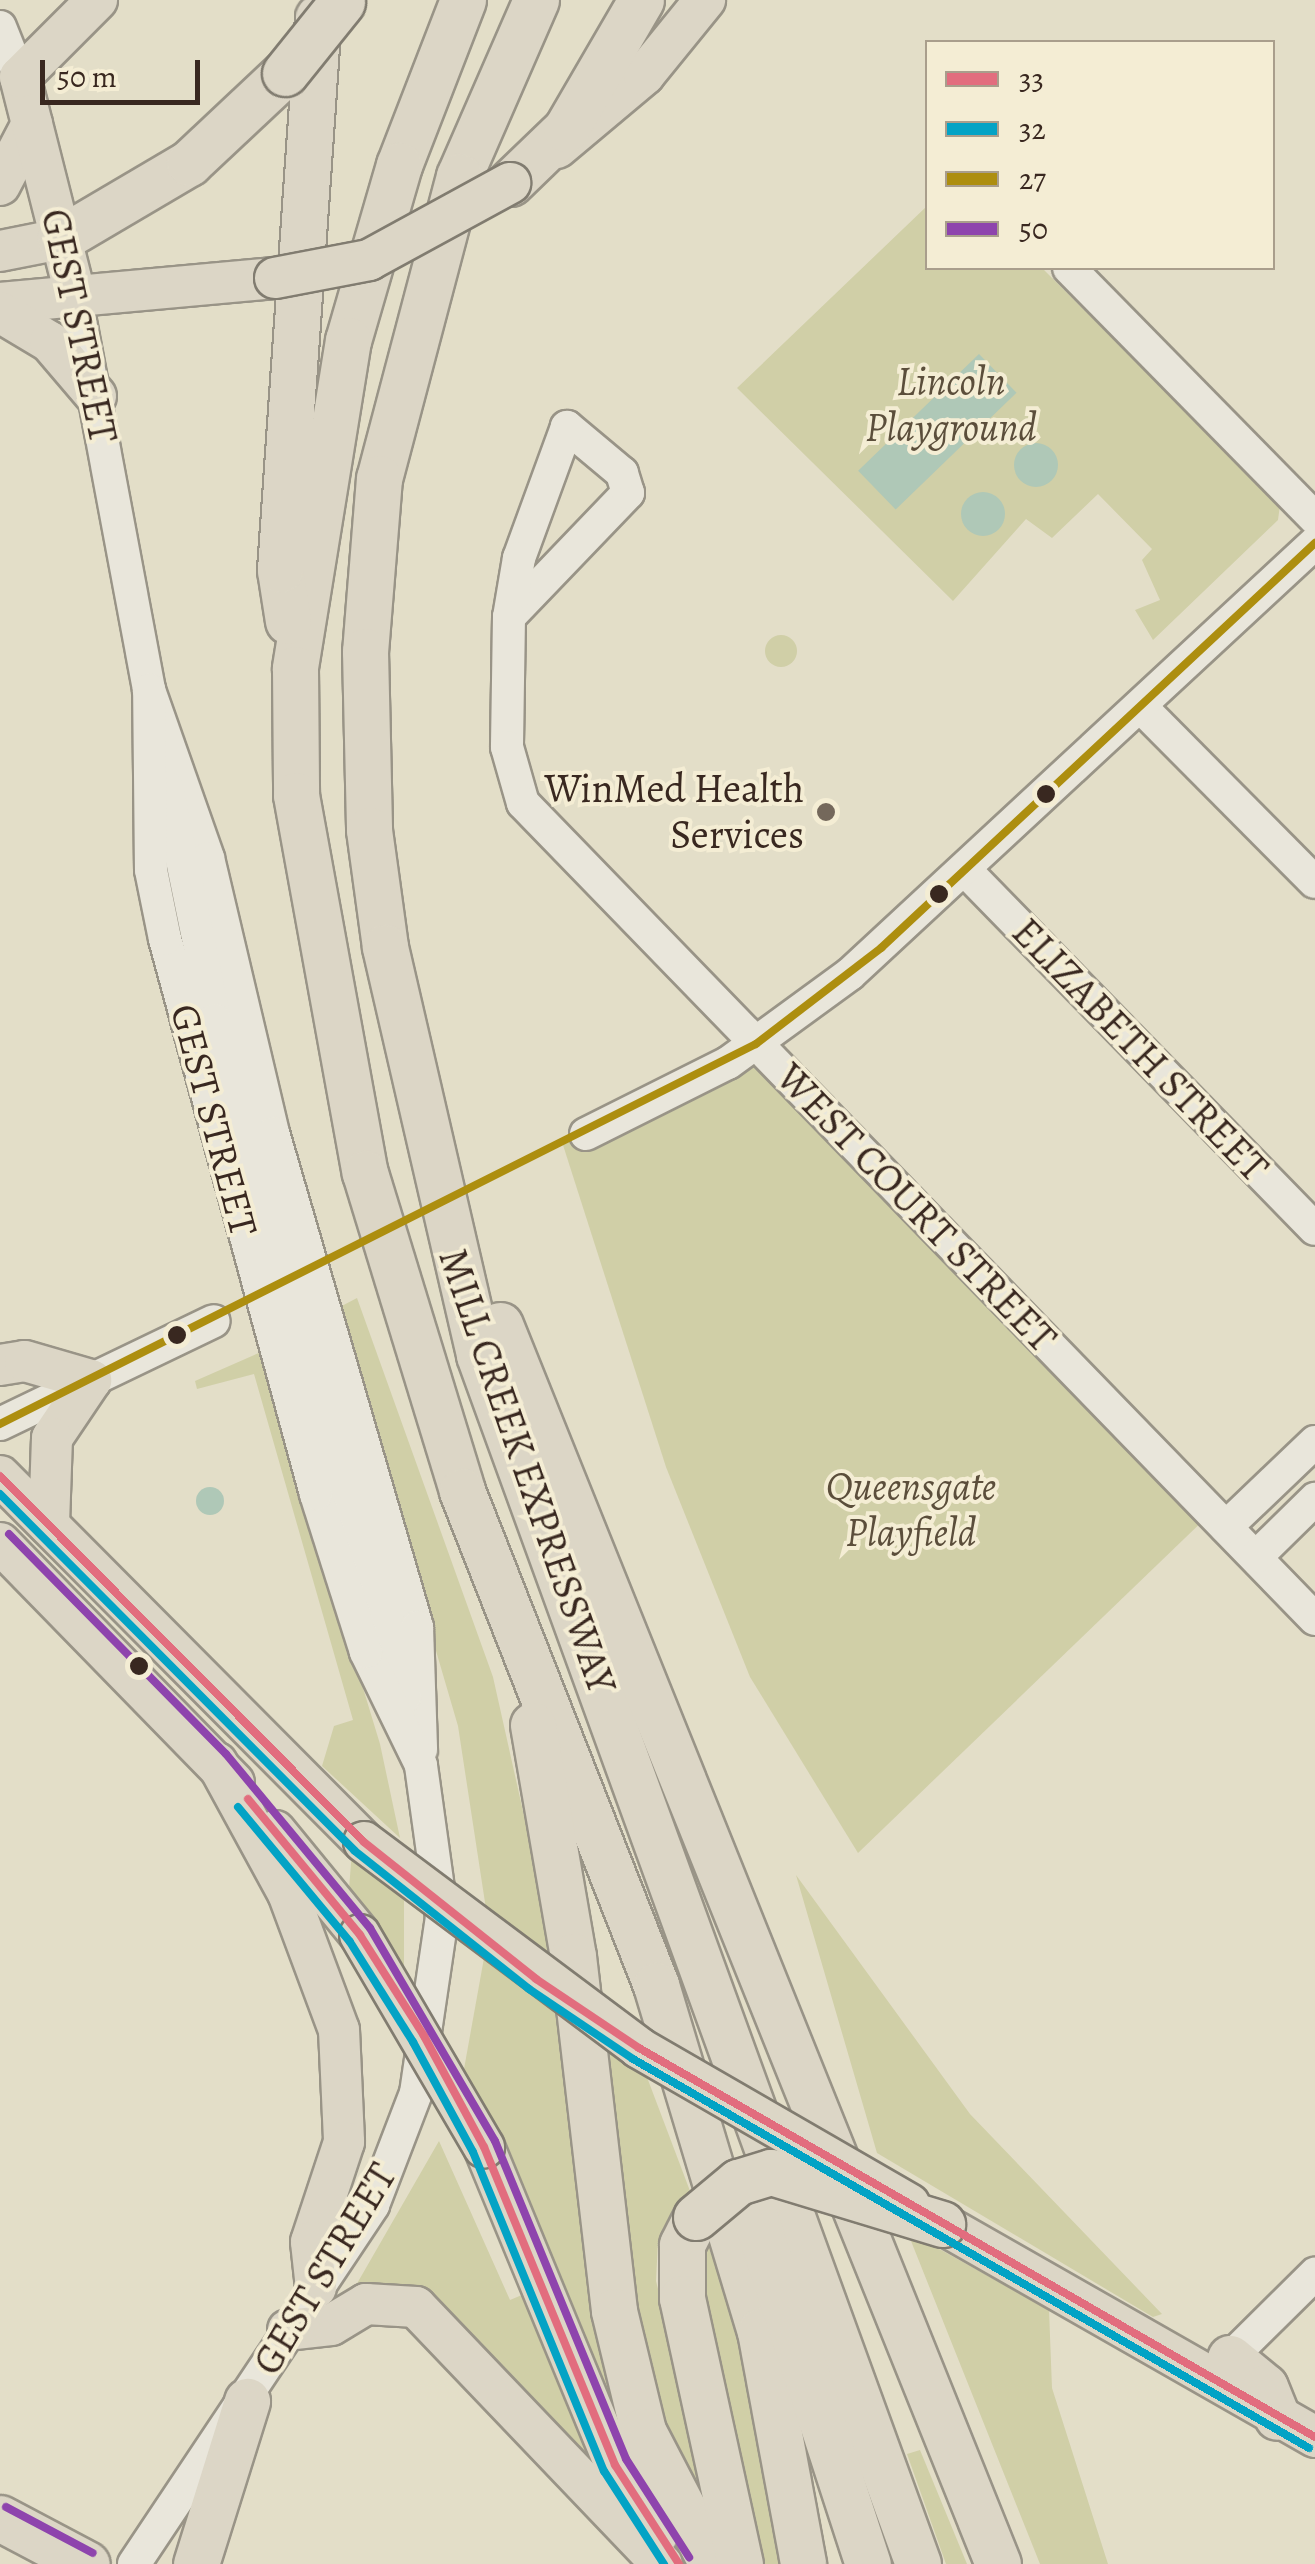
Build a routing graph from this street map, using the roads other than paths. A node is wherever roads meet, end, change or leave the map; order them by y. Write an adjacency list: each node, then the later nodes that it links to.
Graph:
1 (97, 0): 8 (main road)
2 (463, 0): 22 (highway, MILL CREEK EXPRESSWAY)
3 (536, 0): 29 (highway, MILL CREEK EXPRESSWAY)
4 (641, 0): 10 (highway)
5 (705, 0): 10 (main road)
6 (335, 1): 12 (highway, bridge); 22 (highway)
7 (0, 27): 8 (street, GEST STREET)
8 (20, 77): 9 (main road, GEST STREET)
9 (32, 124): 11 (main road); 12 (main road, GEST STREET)
10 (510, 184): 15 (main road, bridge)
11 (0, 186)
12 (60, 239): 13 (main road); 15 (main road, GEST STREET)
13 (0, 251)
14 (1072, 270): 19 (street)
15 (75, 294): 16 (main road); 18 (street, GEST STREET)
16 (0, 303)
17 (0, 312): 18 (main road)
18 (96, 396): 23 (street, GEST STREET)
19 (1315, 518)
20 (1315, 543): 24 (street)
21 (508, 617): 21 (street, WEST COURT STREET); 27 (street, WEST COURT STREET)
22 (296, 669): 37 (highway, MILL CREEK EXPRESSWAY)
23 (149, 690): 45 (street); 45 (street, GEST STREET); 45 (street, GEST STREET)
24 (1142, 708): 25 (street); 26 (street)
25 (965, 870): 27 (street); 30 (street, ELIZABETH STREET)
26 (1315, 882)
27 (756, 1044): 28 (street); 40 (street, WEST COURT STREET)
28 (586, 1134)
29 (438, 1204): 64 (highway, MILL CREEK EXPRESSWAY); 65 (highway)
30 (1315, 1228)
31 (214, 1321): 33 (street)
32 (0, 1365): 33 (main road)
33 (91, 1380): 34 (street); 39 (main road)
34 (0, 1424)
35 (1315, 1442): 40 (street)
36 (0, 1476): 39 (main road)
37 (462, 1491): 46 (highway, MILL CREEK EXPRESSWAY); 60 (highway)
38 (1315, 1499): 42 (street)
39 (49, 1525): 47 (main road, bridge)
40 (1226, 1527): 42 (street, WEST COURT STREET)
41 (0, 1543): 44 (main road)
42 (1256, 1557): 43 (street, WEST COURT STREET)
43 (1315, 1619)
44 (216, 1763): 49 (main road); 59 (main road, bridge)
45 (422, 1764): 49 (street, GEST STREET)
46 (656, 1984): 62 (highway, MILL CREEK EXPRESSWAY); 63 (highway)
47 (942, 2224): 53 (main road); 61 (highway, bridge)
48 (1315, 2274): 51 (street)
49 (316, 2288): 50 (street, GEST STREET)
50 (288, 2330): 52 (street, GEST STREET); 58 (main road)
51 (1230, 2358): 53 (highway)
52 (247, 2401): 56 (street, GEST STREET); 57 (highway)
53 (1296, 2427)
54 (15, 2526): 55 (highway)
55 (86, 2564)
56 (134, 2564)
57 (196, 2564)
58 (662, 2564)
59 (679, 2564)
60 (712, 2564)
61 (740, 2564)
62 (802, 2564)
63 (864, 2564)
64 (918, 2564)
65 (998, 2564)

